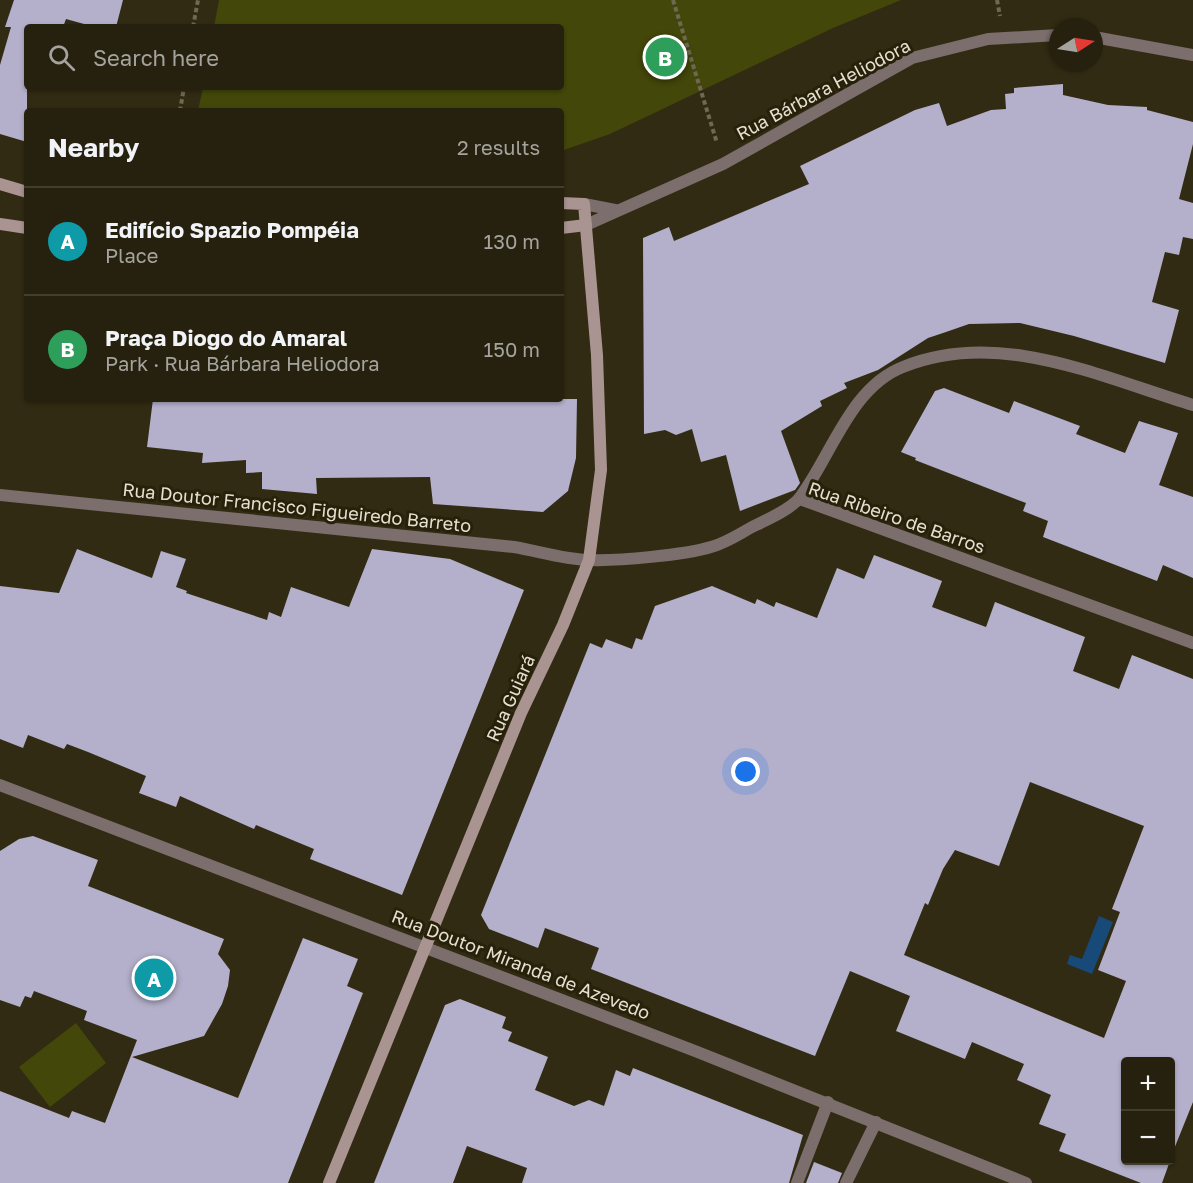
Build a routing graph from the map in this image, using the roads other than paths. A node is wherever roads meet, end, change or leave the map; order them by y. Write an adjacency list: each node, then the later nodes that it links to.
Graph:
1 (1049, 36): 8 (street, Rua Bárbara Heliodora)
2 (1103, 39): 3 (street)
3 (1193, 55)
4 (0, 184): 5 (street)
5 (24, 191)
6 (564, 203): 7 (street)
7 (584, 204): 8 (street); 10 (street, Rua Guiará)
8 (615, 210): 10 (street, Rua Bárbara Heliodora)
9 (0, 224): 11 (street)
10 (586, 225): 12 (street, Rua Bárbara Heliodora); 16 (street, Rua Guiará)
11 (24, 228)
12 (564, 228)
13 (1193, 405): 15 (street)
14 (0, 495): 16 (street, Rua Doutor Francisco Figueiredo Barreto)
15 (800, 499): 16 (street, Rua Ribeiro de Barros); 17 (street, Rua Ribeiro de Barros)
16 (589, 560): 19 (street, Rua Guiará)
17 (1193, 643)
18 (0, 785): 19 (street, Rua Doutor Miranda de Azevedo)
19 (425, 946): 20 (street, Rua Doutor Miranda de Azevedo); 22 (street, Rua Guiará)
20 (828, 1102): 21 (street, Rua Doutor Miranda de Azevedo); 23 (street)
21 (876, 1122): 24 (street); 25 (street, Rua Doutor Miranda de Azevedo)
22 (329, 1183)
23 (796, 1183)
24 (846, 1183)
25 (1026, 1183)

